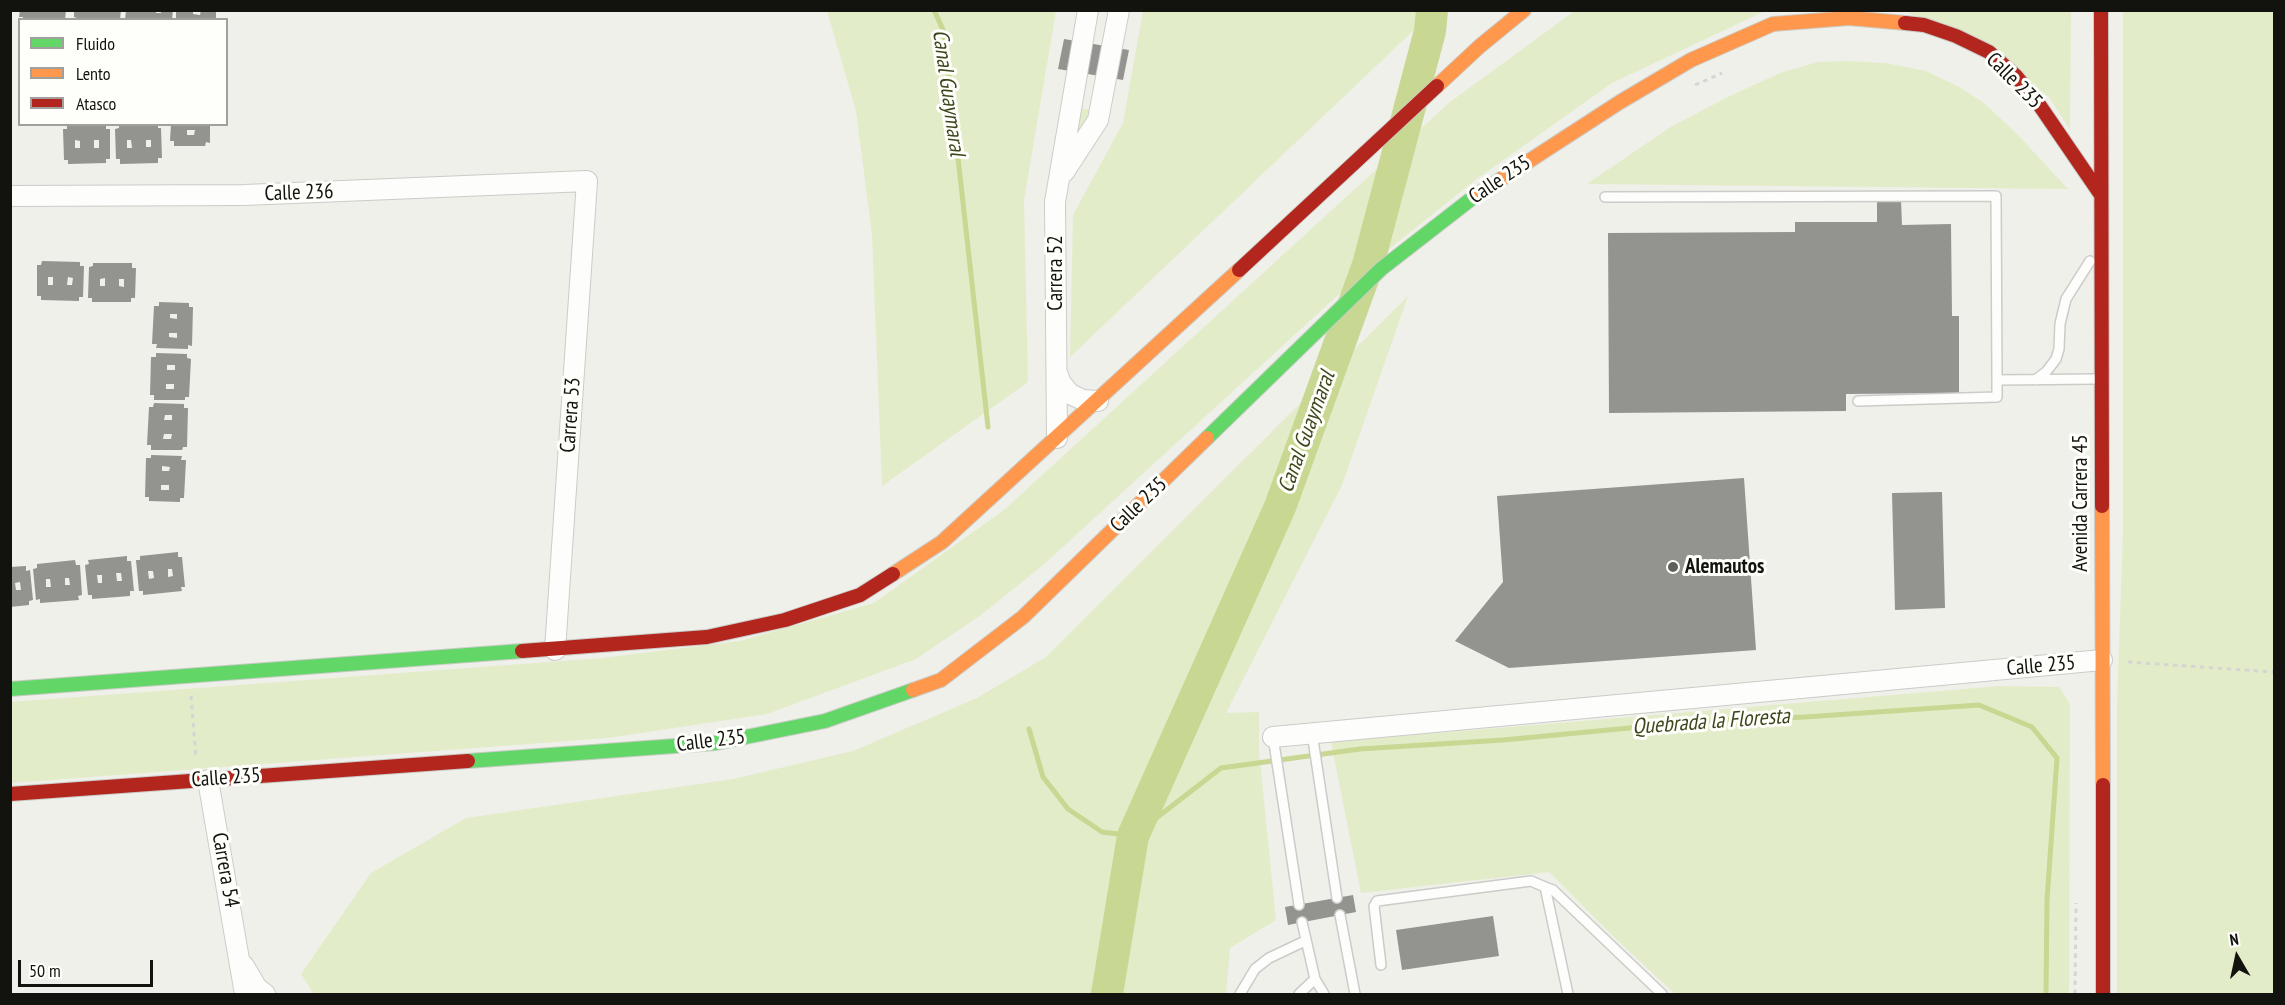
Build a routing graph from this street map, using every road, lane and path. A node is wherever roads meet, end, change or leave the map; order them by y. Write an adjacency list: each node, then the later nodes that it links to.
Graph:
1 (1088, 10): 9 (street, Carrera 52)
2 (1119, 10): 10 (street, Carrera 52)
3 (1524, 10): 21 (main road)
4 (1817, 10): 6 (main road)
5 (2101, 10): 13 (main road, Avenida Carrera 45)
6 (1773, 24): 13 (main road, Calle 235); 31 (main road, Calle 235)
7 (1728, 70): 8 (path)
8 (1685, 90)
9 (1070, 115): 10 (street); 11 (street, Carrera 52)
10 (1098, 120): 11 (street, Carrera 52)
11 (1059, 179): 17 (street, Carrera 52)
12 (587, 181): 14 (street, Calle 236); 24 (street, Carrera 53)
13 (2101, 195): 16 (main road, Avenida Carrera 45)
14 (10, 196)
15 (1605, 197): 19 (lane)
16 (2101, 244): 18 (main road, Avenida Carrera 45); 20 (lane)
17 (1056, 367): 21 (street, Carrera 52); 23 (street, Carrera 52)
18 (2102, 379): 20 (lane); 25 (main road, Avenida Carrera 45)
19 (1997, 380): 20 (lane); 22 (lane)
20 (2035, 380)
21 (1098, 401): 23 (main road)
22 (1858, 401)
23 (1057, 438): 24 (main road)
24 (555, 650): 27 (main road)
25 (2102, 660): 26 (path); 29 (street, Calle 235); 50 (main road, Avenida Carrera 45)
26 (2274, 672)
27 (10, 689)
28 (190, 689): 31 (path)
29 (1312, 733): 30 (street, Calle 235); 34 (lane)
30 (1273, 737): 35 (lane)
31 (202, 774): 32 (main road, Calle 235); 39 (street, Carrera 54)
32 (10, 794)
33 (1545, 887): 40 (lane); 48 (lane); 49 (lane)
34 (1337, 897)
35 (1299, 905)
36 (1340, 915): 47 (lane)
37 (1302, 922): 38 (lane)
38 (1305, 941): 41 (lane); 44 (lane)
39 (241, 961): 42 (street, Carrera 54); 43 (street, Carrera 54)
40 (1381, 965)
41 (1315, 979): 45 (lane); 46 (lane)
42 (245, 994)
43 (266, 994)
44 (1240, 994)
45 (1299, 994)
46 (1324, 994)
47 (1355, 994)
48 (1568, 994)
49 (1662, 994)
50 (2103, 994)

